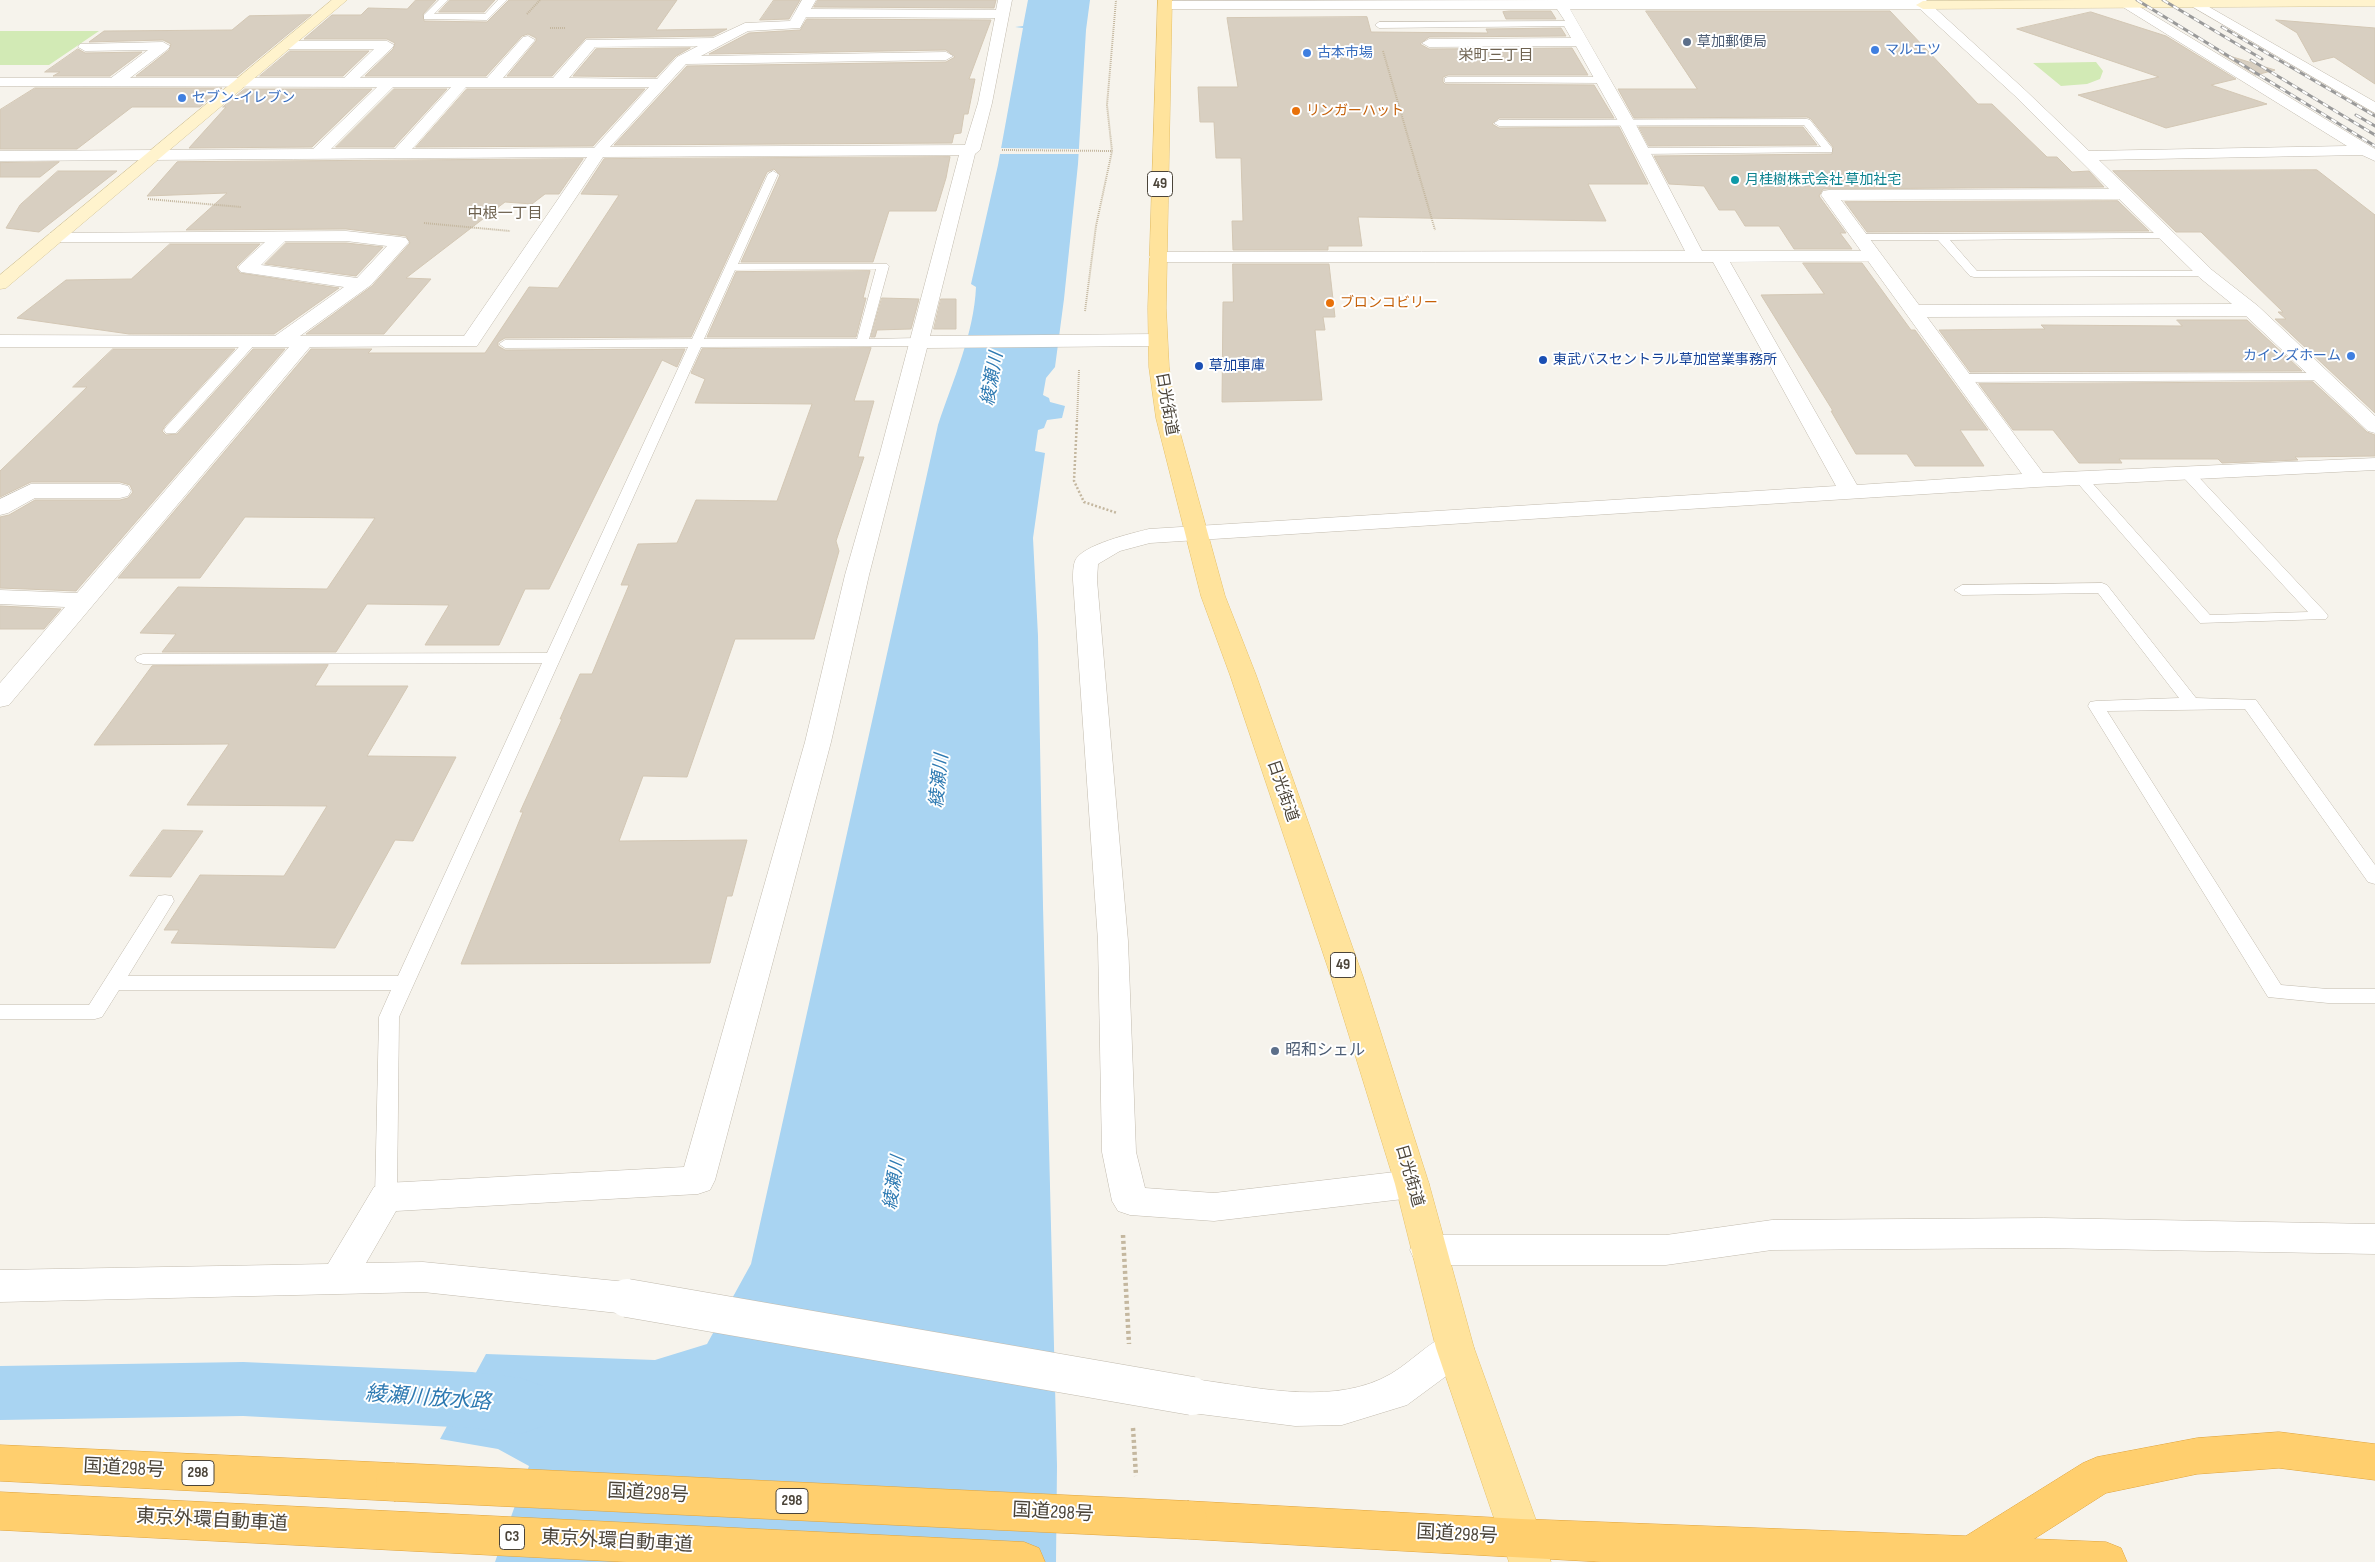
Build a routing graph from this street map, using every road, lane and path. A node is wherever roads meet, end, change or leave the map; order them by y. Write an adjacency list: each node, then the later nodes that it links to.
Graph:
1 (340, 0): 20 (street)
2 (444, 0): 3 (lane)
3 (503, 0)
4 (1116, 0): 40 (path)
5 (1165, 2): 11 (street); 59 (main road, 日光街道 / 49)
6 (1558, 2): 7 (street); 11 (street); 14 (street)
7 (1921, 2): 8 (street); 48 (street)
8 (2117, 2): 9 (street); 44 (street)
9 (2190, 2): 10 (street); 35 (street)
10 (2375, 2)
11 (1369, 4): 51 (path)
12 (806, 7): 13 (street); 17 (street)
13 (1004, 7): 38 (street)
14 (1570, 24): 15 (lane); 18 (street)
15 (1379, 25)
16 (528, 40): 32 (street)
17 (714, 42): 23 (street); 33 (street)
18 (1580, 42): 19 (street); 25 (street)
19 (1429, 43)
20 (286, 45): 26 (street); 29 (street)
21 (85, 47): 28 (street)
22 (946, 56): 23 (street)
23 (682, 60): 34 (street)
24 (1448, 80): 25 (lane)
25 (1602, 80): 36 (street)
26 (349, 81): 29 (street); 30 (street)
27 (0, 82): 28 (street)
28 (115, 82): 29 (street)
29 (242, 82): 46 (street)
30 (390, 82): 31 (street); 45 (street)
31 (463, 82): 32 (street); 43 (street)
32 (492, 82): 33 (street)
33 (558, 82): 34 (street)
34 (661, 83): 42 (street)
35 (2375, 108)
36 (1626, 121): 37 (lane); 41 (street); 41 (lane)
37 (1499, 123)
38 (968, 150): 42 (street); 73 (street)
39 (1000, 150): 40 (path)
40 (1112, 151): 71 (path)
41 (1642, 151): 57 (street)
42 (598, 152): 43 (street); 72 (street)
43 (400, 153): 45 (street)
44 (2371, 153): 48 (street)
45 (318, 154): 46 (street)
46 (154, 155): 47 (street); 53 (street)
47 (0, 156)
48 (2085, 156): 50 (street)
49 (773, 174): 61 (lane)
50 (2122, 194): 52 (street); 55 (street)
51 (1436, 233)
52 (2166, 236): 56 (lane); 62 (street)
53 (56, 237): 54 (street); 63 (street)
54 (280, 237): 64 (street); 64 (street)
55 (1859, 237): 56 (lane); 58 (street)
56 (1941, 237): 62 (lane)
57 (1696, 256): 59 (street); 60 (street)
58 (1872, 256): 60 (street); 66 (street)
59 (1158, 257): 67 (main road, 日光街道 / 49)
60 (1719, 257): 86 (street)
61 (731, 267): 74 (lane); 75 (lane)
62 (2206, 274): 65 (street)
63 (1, 283)
64 (360, 284): 70 (street)
65 (2251, 310): 66 (street); 77 (street)
66 (1915, 311): 78 (street)
67 (1157, 340): 71 (street); 88 (main road, 日光街道 / 49)
68 (0, 341): 69 (street)
69 (251, 341): 70 (street); 80 (lane)
70 (280, 341): 72 (street)
71 (1080, 341): 73 (street); 89 (path)
72 (304, 342): 92 (street)
73 (918, 342): 75 (lane); 105 (street)
74 (696, 343): 75 (lane); 76 (lane); 94 (lane)
75 (862, 343)
76 (505, 344)
77 (2322, 377): 78 (lane); 79 (street)
78 (1963, 378): 84 (street)
79 (2375, 427)
80 (171, 430)
81 (2375, 464): 82 (street)
82 (2188, 474): 83 (street); 83 (lane)
83 (2081, 479): 84 (street)
84 (2037, 480): 86 (street)
85 (120, 491): 87 (street)
86 (1852, 493): 88 (street)
87 (0, 508)
88 (1196, 535): 89 (street); 104 (main road, 日光街道 / 49)
89 (1149, 536): 104 (street)
90 (1962, 590): 97 (lane)
91 (9, 597): 92 (street); 93 (street)
92 (83, 601): 96 (street)
93 (0, 618)
94 (552, 658): 95 (lane); 101 (lane)
95 (143, 659)
96 (0, 699)
97 (2191, 702): 98 (lane); 102 (lane)
98 (2375, 878)
99 (165, 902): 100 (lane)
100 (113, 983): 101 (lane); 103 (lane)
101 (406, 983): 105 (lane)
102 (2375, 996)
103 (0, 1012)
104 (1412, 1184): 107 (main road, 日光街道 / 49)
105 (386, 1197): 108 (street)
106 (2375, 1239): 107 (street)
107 (1428, 1250): 110 (main road, 日光街道 / 49)
108 (338, 1279): 109 (street); 110 (street, bridge)
109 (0, 1286)
110 (1454, 1348): 114 (main road, 日光街道 / 49)
111 (2375, 1462): 115 (highway)
112 (0, 1463): 114 (highway, 国道298号 / 298, bridge)
113 (0, 1511): 116 (highway, 東京外環自動車道 / C3)
114 (1526, 1550): 115 (highway, 国道298号 / 298)
115 (1972, 1556): 117 (highway, 国道298号 / 298)
116 (1024, 1562)
117 (2106, 1562)

